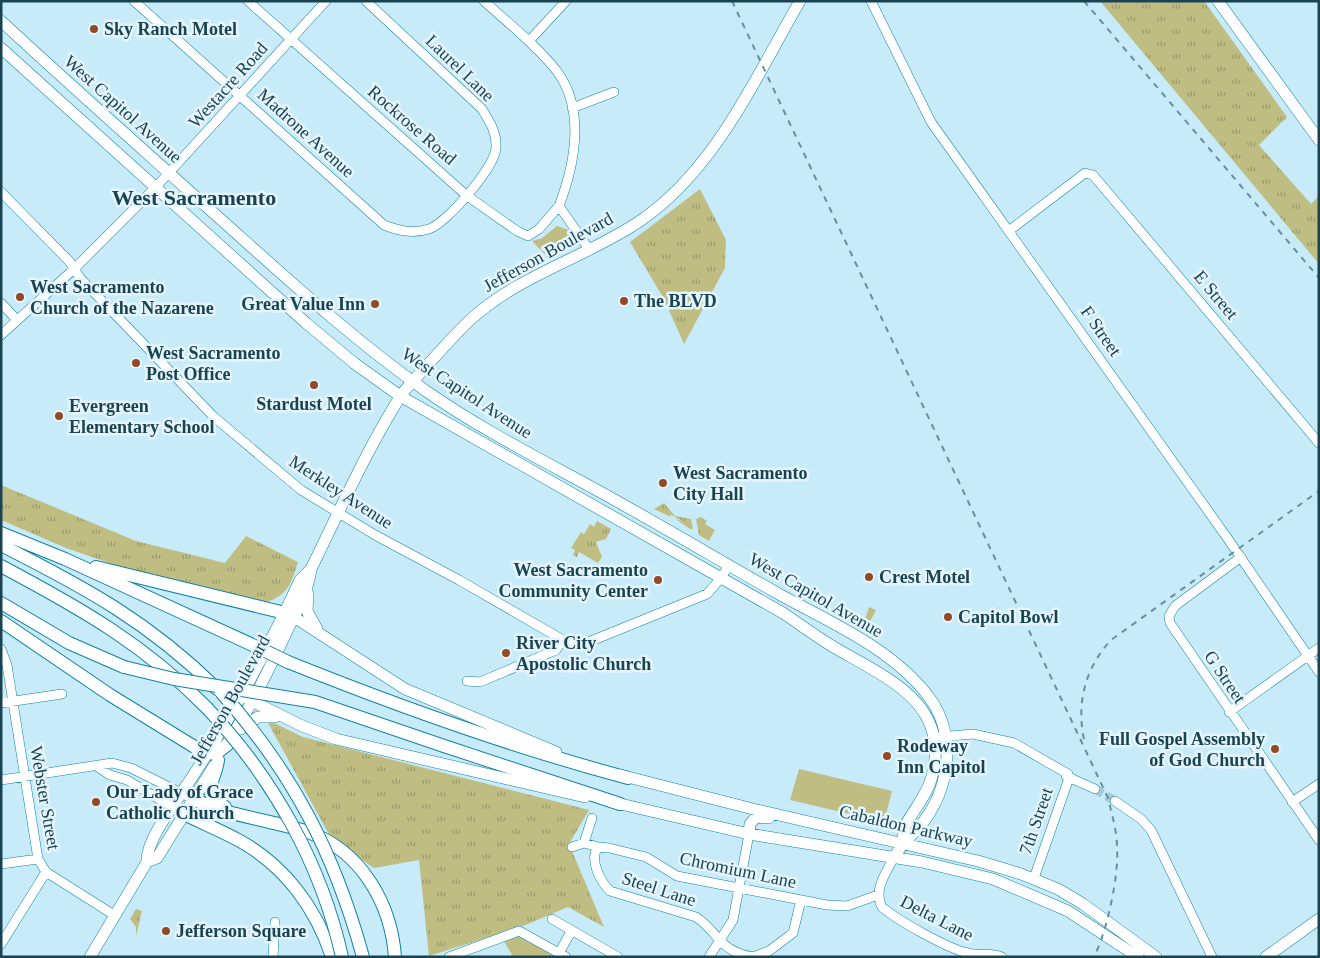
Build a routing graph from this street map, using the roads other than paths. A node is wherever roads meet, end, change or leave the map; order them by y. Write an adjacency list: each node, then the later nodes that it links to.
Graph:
1 (134, 1): 15 (street, Madrone Avenue)
2 (248, 1): 11 (street, Rockrose Road)
3 (326, 1): 11 (street, Westacre Road)
4 (366, 1): 21 (street, Laurel Lane)
5 (484, 1): 12 (street)
6 (566, 1): 12 (street)
7 (800, 1): 24 (main road, Jefferson Boulevard)
8 (871, 1): 23 (street, F Street)
9 (1218, 1): 17 (main road)
10 (1, 22): 18 (main road, West Capitol Avenue)
11 (291, 40): 15 (street, Westacre Road); 21 (street, Rockrose Road)
12 (529, 41): 16 (street)
13 (1, 48): 19 (main road, West Capitol Avenue)
14 (614, 92): 16 (street)
15 (240, 97): 18 (street, Westacre Road); 21 (street, Madrone Avenue)
16 (572, 108): 22 (street)
17 (1319, 140)
18 (169, 174): 19 (street, Westacre Road); 26 (main road, West Capitol Avenue)
19 (155, 188): 25 (street, Westacre Road); 27 (main road, West Capitol Avenue)
20 (1, 192): 25 (street, Merkley Avenue)
21 (466, 195): 22 (street, Rockrose Road)
22 (559, 206): 24 (street)
23 (1010, 230): 33 (street, E Street); 41 (street, F Street)
24 (589, 248): 31 (main road, Jefferson Boulevard)
25 (74, 269): 29 (street, Westacre Road); 38 (street, Merkley Avenue)
26 (290, 282): 27 (main road); 31 (main road, West Capitol Avenue)
27 (277, 298): 32 (main road, West Capitol Avenue)
28 (1, 304): 29 (street)
29 (17, 320): 30 (street, Westacre Road)
30 (1, 335)
31 (413, 381): 32 (main road, Jefferson Boulevard); 35 (main road, West Capitol Avenue)
32 (400, 396): 34 (main road, West Capitol Avenue); 38 (main road, Jefferson Boulevard)
33 (1319, 443)
34 (514, 460): 35 (main road); 37 (main road, West Capitol Avenue)
35 (546, 463): 36 (main road, West Capitol Avenue)
36 (608, 496): 37 (main road); 43 (main road, West Capitol Avenue)
37 (585, 500): 46 (main road, West Capitol Avenue)
38 (339, 513): 45 (main road, Jefferson Boulevard); 51 (street, Merkley Avenue)
39 (1, 533): 42 (highway)
40 (1, 545): 113 (highway, bridge)
41 (1240, 557): 55 (street, F Street); 62 (street, G Street)
42 (65, 559): 49 (highway); 72 (highway, bridge)
43 (728, 565): 46 (street, Merkley Avenue); 64 (main road, West Capitol Avenue)
44 (1, 566): 112 (highway, bridge)
45 (311, 569): 47 (main road, Jefferson Boulevard); 49 (main road, Jefferson Boulevard)
46 (721, 578): 51 (street, Merkley Avenue); 66 (main road, West Capitol Avenue)
47 (309, 585): 49 (main road, Jefferson Boulevard); 52 (main road)
48 (1, 603): 80 (highway, bridge)
49 (289, 615): 52 (main road); 59 (main road, Jefferson Boulevard)
50 (1, 621): 67 (highway)
51 (564, 640): 57 (street)
52 (331, 642): 72 (main road, Cabaldon Parkway)
53 (1319, 648): 55 (street)
54 (1, 649): 60 (street, Webster Street)
55 (1308, 656): 56 (street, F Street); 62 (street)
56 (1319, 672)
57 (467, 681)
58 (62, 694): 60 (street)
59 (247, 700): 63 (main road); 65 (main road, Jefferson Boulevard); 67 (main road, Jefferson Boulevard)
60 (13, 702): 61 (street); 70 (street, Webster Street)
61 (1, 704)
62 (1229, 712): 79 (street, G Street)
63 (300, 725): 65 (main road); 80 (main road, Cabaldon Parkway)
64 (947, 736): 66 (street); 71 (street); 89 (main road, West Capitol Avenue)
65 (231, 738): 67 (highway); 68 (main road, Jefferson Boulevard)
66 (934, 738): 89 (main road)
67 (206, 754): 76 (main road, Jefferson Boulevard)
68 (218, 760): 77 (main road, Jefferson Boulevard); 82 (highway)
69 (98, 767): 70 (street); 76 (street); 81 (street)
70 (25, 776): 73 (street); 93 (street, Webster Street)
71 (1069, 776): 75 (street); 97 (street, 7th Street)
72 (628, 778): 85 (main road, Cabaldon Parkway)
73 (1, 780)
74 (1319, 784): 79 (street)
75 (1095, 789)
76 (181, 794): 77 (street); 81 (main road, Jefferson Boulevard)
77 (193, 800): 82 (highway); 83 (main road, Jefferson Boulevard)
78 (1115, 801): 122 (street)
79 (1292, 802): 87 (street, G Street)
80 (620, 804): 86 (main road, Cabaldon Parkway)
81 (172, 806): 83 (street); 94 (main road, Jefferson Boulevard)
82 (234, 812): 114 (highway)
83 (184, 814): 94 (main road, Jefferson Boulevard); 111 (highway)
84 (592, 818): 88 (street)
85 (805, 821): 86 (main road); 89 (main road, Cabaldon Parkway)
86 (749, 834): 92 (main road, Cabaldon Parkway); 98 (street)
87 (1319, 840)
88 (584, 843): 90 (street); 91 (street, Chromium Lane)
89 (902, 843): 92 (main road); 97 (main road, Cabaldon Parkway)
90 (572, 847)
91 (598, 847): 98 (street, Chromium Lane); 106 (street, Steel Lane)
92 (894, 857): 99 (street, Delta Lane); 120 (main road, Cabaldon Parkway)
93 (38, 858): 95 (street); 96 (street, Webster Street)
94 (147, 862): 101 (main road, Jefferson Boulevard)
95 (1, 864)
96 (46, 872): 101 (street, Webster Street); 107 (street)
97 (1034, 878): 121 (main road, Cabaldon Parkway)
98 (739, 889): 100 (street, Chromium Lane); 106 (street)
99 (878, 895): 100 (street, Chromium Lane); 119 (street, Delta Lane)
100 (801, 900): 118 (street, Steel Lane)
101 (114, 915): 109 (main road, Jefferson Boulevard)
102 (552, 919): 105 (street)
103 (1319, 919): 123 (main road)
104 (275, 922): 110 (street)
105 (572, 930): 108 (street); 116 (street)
106 (720, 942): 117 (street); 118 (street, Steel Lane)
107 (1, 944)
108 (563, 955): 115 (street)
109 (90, 957)
110 (273, 957)
111 (332, 957)
112 (342, 957)
113 (363, 957)
114 (395, 957)
115 (449, 957)
116 (618, 957)
117 (709, 957)
118 (753, 957)
119 (1002, 957)
120 (1138, 957)
121 (1156, 957)
122 (1212, 957)
123 (1266, 957)

